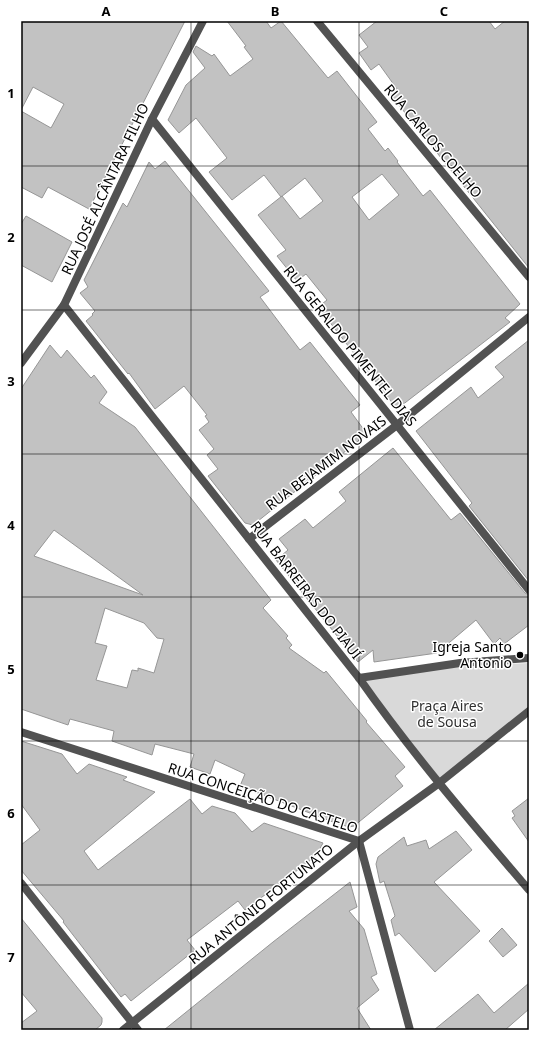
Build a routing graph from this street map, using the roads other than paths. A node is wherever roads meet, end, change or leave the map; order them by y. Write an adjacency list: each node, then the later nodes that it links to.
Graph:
1 (203, 21): 3 (street, RUA JOSÉ ALCÂNTARA FILHO)
2 (317, 21): 4 (street, RUA CARLOS COELHO)
3 (152, 119): 5 (street, RUA JOSÉ ALCÂNTARA FILHO); 8 (street, RUA GERALDO PIMENTEL DIAS)
4 (529, 277)
5 (64, 305): 7 (street, RUA JOSÉ ALCÂNTARA FILHO); 9 (street, RUA BARREIRAS DO PIAUÍ)
6 (529, 317): 8 (street, RUA BEJAMIM NOVAIS)
7 (21, 363)
8 (397, 425): 9 (street, RUA BEJAMIM NOVAIS); 10 (street, RUA GERALDO PIMENTEL DIAS)
9 (249, 539): 12 (street, RUA BARREIRAS DO PIAUÍ)
10 (529, 590)
11 (529, 658): 12 (street)
12 (359, 678): 15 (street, RUA BARREIRAS DO PIAUÍ)
13 (529, 710): 15 (street, RUA ANTÔNIO FORTUNATO)
14 (21, 732): 16 (street, RUA CONCEIÇÃO DO CASTELO)
15 (438, 784): 16 (street, RUA ANTÔNIO FORTUNATO); 18 (street, RUA BARREIRAS DO PIAUÍ)
16 (359, 842): 19 (street, RUA ANTÔNIO FORTUNATO); 22 (street, RUA CONCEIÇÃO DO CASTELO)
17 (21, 883): 19 (street)
18 (529, 890)
19 (132, 1023): 20 (street, RUA ANTÔNIO FORTUNATO); 21 (street)
20 (123, 1030)
21 (138, 1030)
22 (410, 1030)

